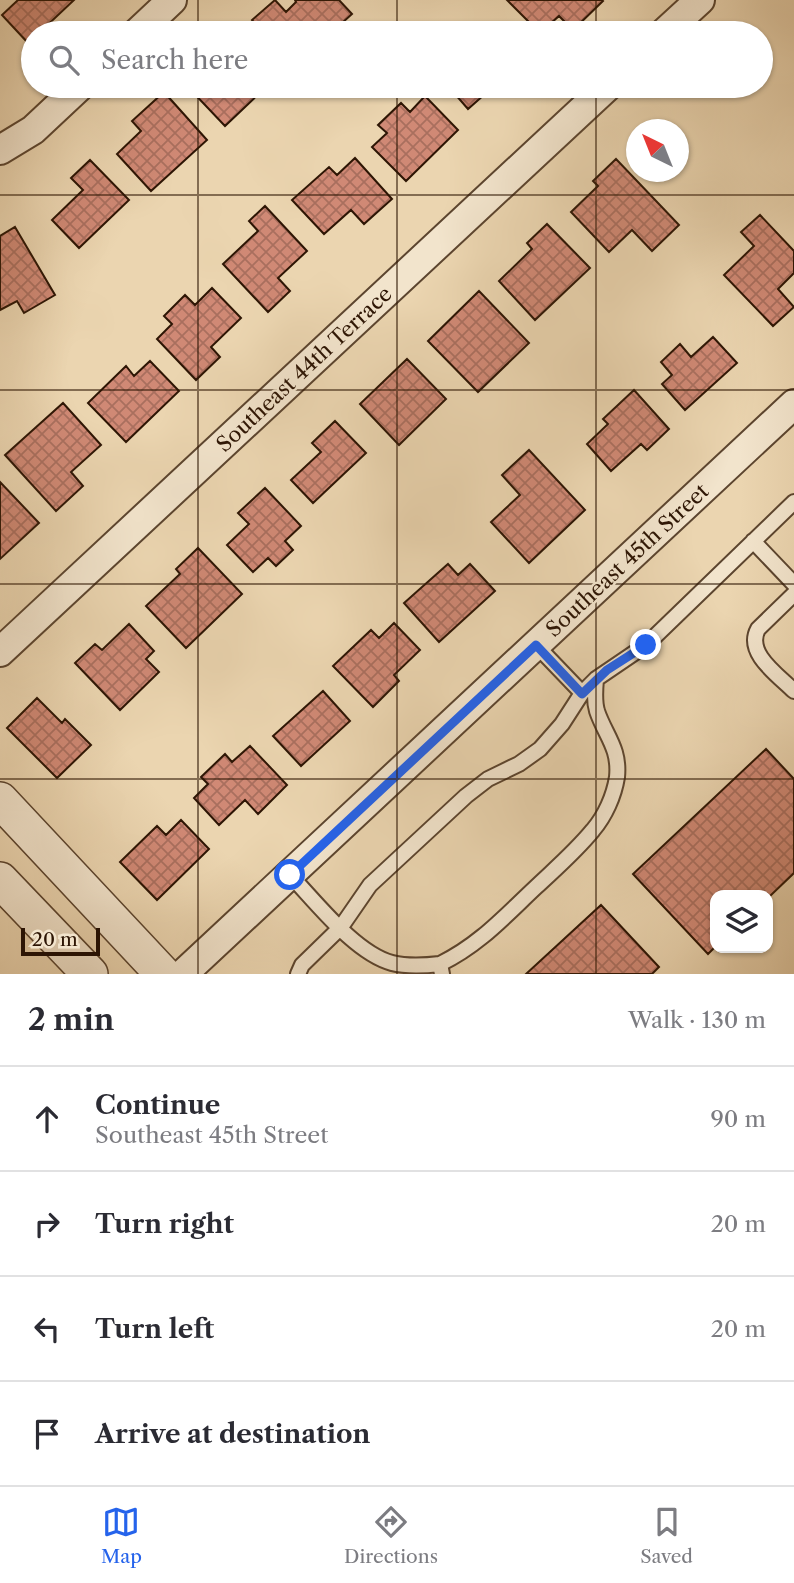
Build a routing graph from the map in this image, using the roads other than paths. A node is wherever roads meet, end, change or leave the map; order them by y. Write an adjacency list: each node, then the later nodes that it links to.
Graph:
1 (172, 0): 3 (street)
2 (700, 0): 4 (street)
3 (149, 21)
4 (677, 21)
5 (67, 98): 7 (street)
6 (595, 98): 14 (street, Southeast 44th Terrace)
7 (0, 150)
8 (794, 404): 13 (street, Southeast 45th Street)
9 (794, 502): 10 (lane)
10 (753, 541): 11 (lane); 15 (lane)
11 (794, 584)
12 (794, 594): 16 (lane)
13 (536, 645): 17 (lane); 19 (street, Southeast 45th Street)
14 (0, 652)
15 (596, 679): 17 (lane); 22 (lane)
16 (794, 691)
17 (582, 694): 21 (lane)
18 (0, 800): 24 (street)
19 (290, 875): 21 (lane); 25 (street, Southeast 45th Street)
20 (0, 880): 23 (street)
21 (341, 927): 22 (lane); 26 (lane)
22 (441, 969)
23 (90, 974)
24 (163, 974)
25 (183, 974)
26 (298, 974)

